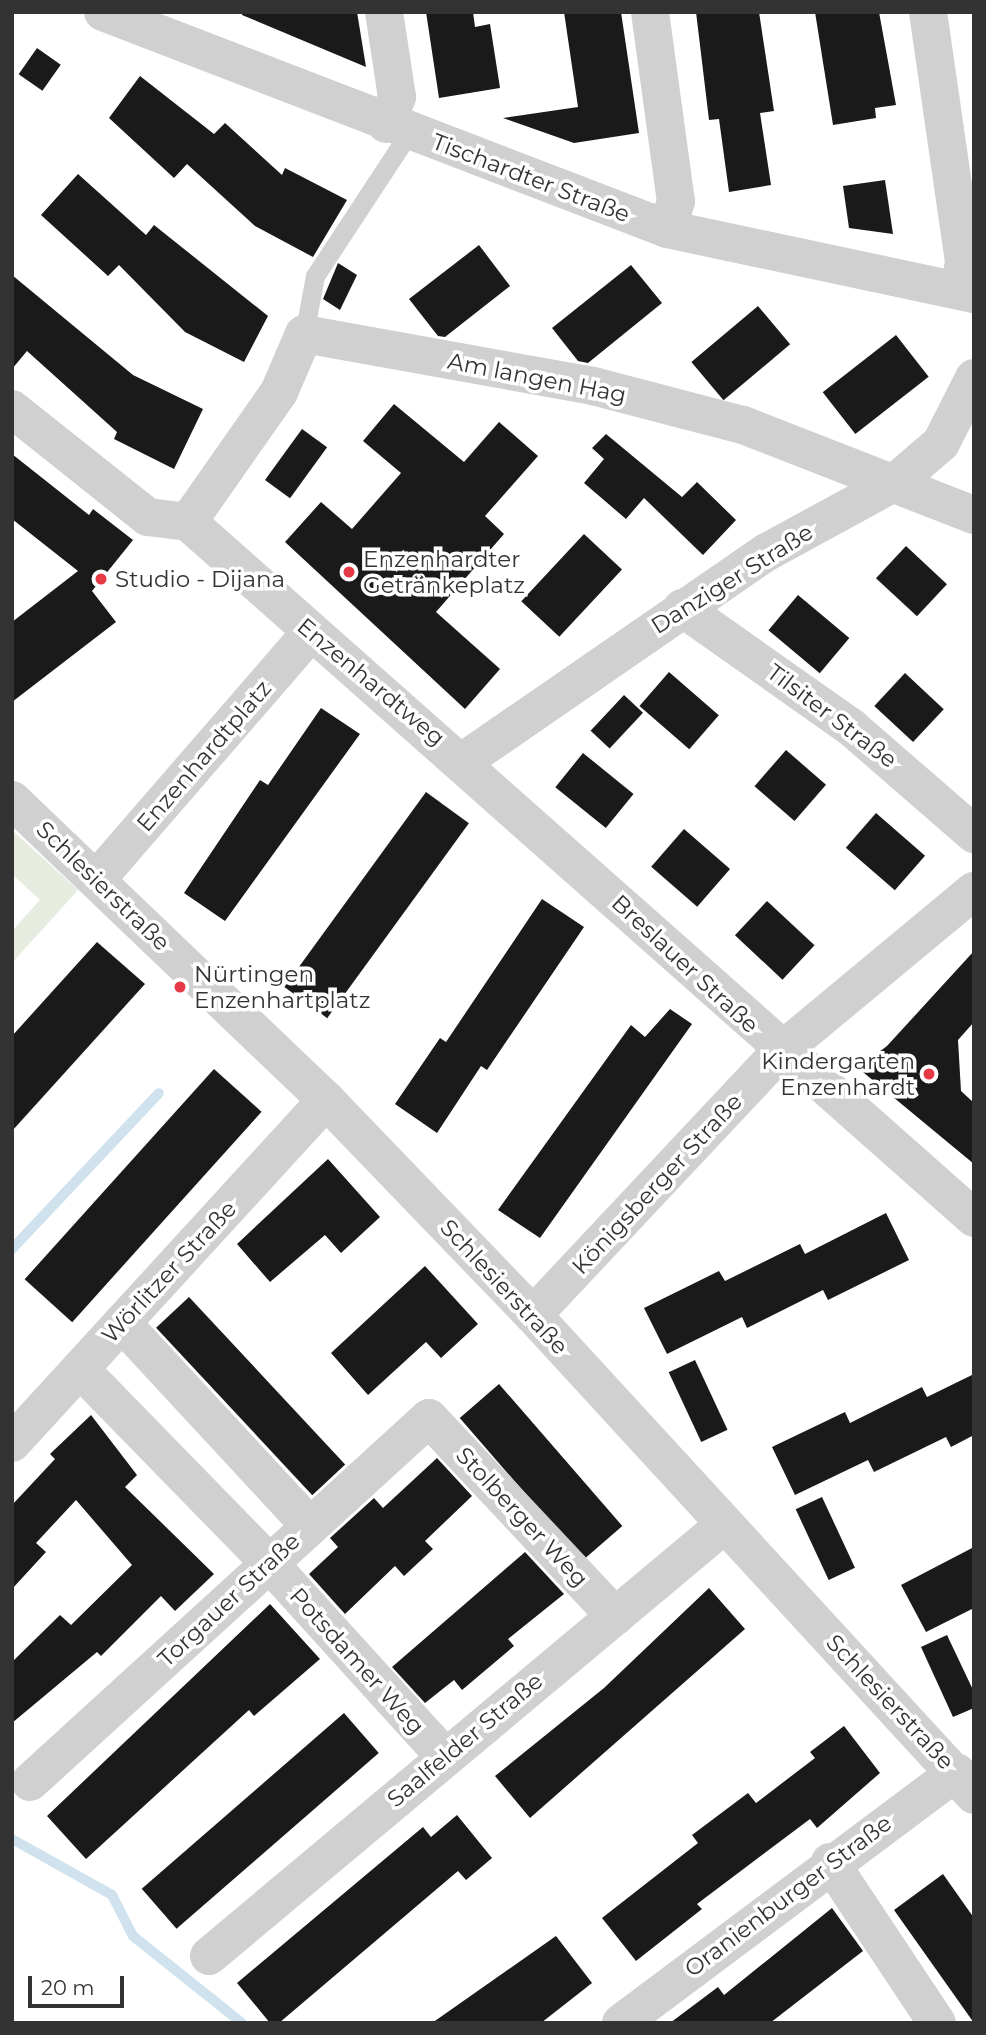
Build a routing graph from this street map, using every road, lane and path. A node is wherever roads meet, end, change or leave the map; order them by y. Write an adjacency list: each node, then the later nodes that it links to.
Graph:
1 (103, 12): 5 (street, Tischardter Straße)
2 (384, 12): 5 (street)
3 (650, 12): 6 (street)
4 (928, 12): 7 (street)
5 (397, 128): 6 (street, Tischardter Straße); 8 (lane)
6 (667, 229): 7 (street, Tischardter Straße)
7 (967, 292)
8 (304, 334): 11 (street, Am langen Hag); 13 (street)
9 (974, 378): 11 (street, Danziger Straße)
10 (12, 409): 13 (street)
11 (897, 481): 12 (street, Am langen Hag); 14 (street, Danziger Straße)
12 (974, 515)
13 (188, 522): 15 (street, Enzenhardtweg)
14 (682, 608): 16 (street, Danziger Straße); 18 (street, Tilsiter Straße)
15 (310, 634): 16 (street, Enzenhardtweg); 19 (street, Enzenhardtplatz)
16 (464, 760): 21 (street, Breslauer Straße)
17 (12, 800): 19 (street, Schlesierstraße)
18 (974, 834)
19 (97, 879): 22 (street, Schlesierstraße)
20 (974, 891): 21 (street, Königsberger Straße)
21 (781, 1051): 23 (street, Breslauer Straße); 24 (street, Königsberger Straße)
22 (326, 1100): 24 (street, Schlesierstraße); 25 (street, Wörlitzer Straße)
23 (974, 1218)
24 (533, 1315): 32 (street, Schlesierstraße)
25 (122, 1323): 26 (street, Wörlitzer Straße); 28 (street)
26 (80, 1369): 29 (street, Wörlitzer Straße); 30 (street, Potsdamer Weg)
27 (429, 1418): 31 (street, Torgauer Straße); 34 (street, Stolberger Weg)
28 (217, 1427): 30 (street); 31 (street)
29 (12, 1443)
30 (176, 1467): 33 (street, Potsdamer Weg)
31 (310, 1526): 33 (street, Torgauer Straße)
32 (723, 1526): 34 (street, Saalfelder Straße); 37 (street, Schlesierstraße)
33 (270, 1564): 35 (street, Potsdamer Weg); 36 (street, Torgauer Straße)
34 (615, 1616): 35 (street, Saalfelder Straße)
35 (445, 1757): 39 (street, Saalfelder Straße)
36 (30, 1783)
37 (965, 1784): 38 (street, Oranienburger Straße)
38 (830, 1862): 40 (street, Oranienburger Straße); 41 (street)
39 (209, 1956)
40 (641, 2017)
41 (937, 2023)

